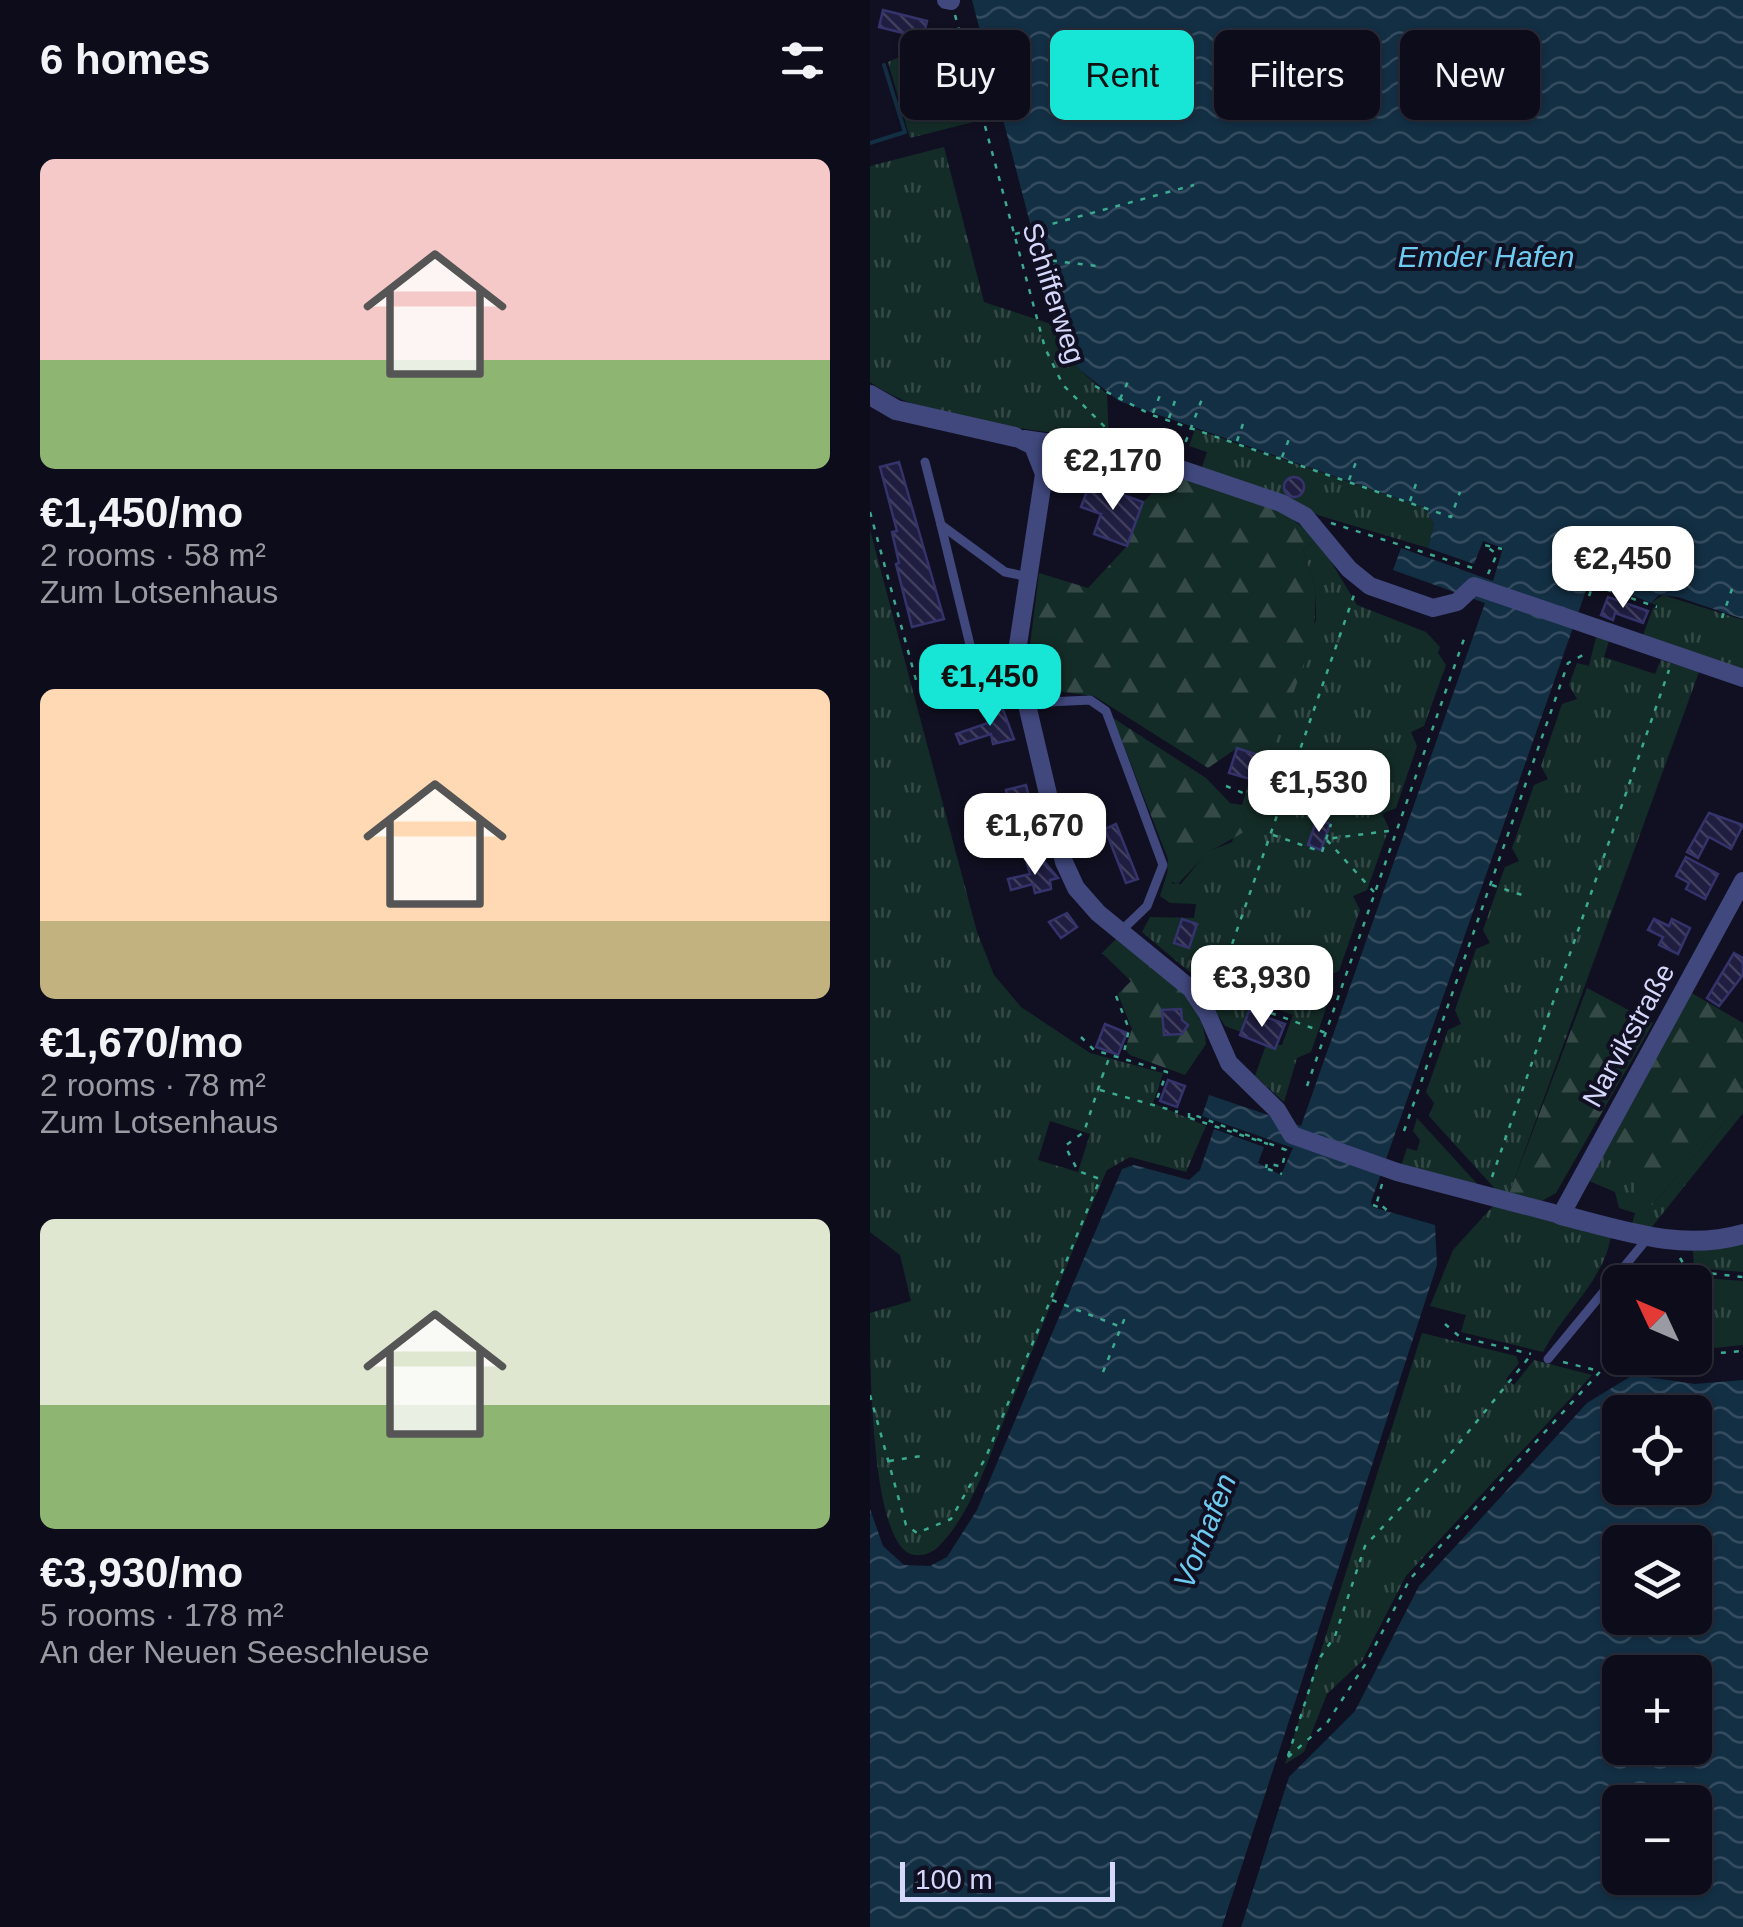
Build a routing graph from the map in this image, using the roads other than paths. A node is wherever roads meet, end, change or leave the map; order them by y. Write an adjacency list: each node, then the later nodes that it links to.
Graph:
1 (870, 395): 2 (street)
2 (1015, 437): 5 (street); 7 (street)
3 (925, 462): 4 (lane)
4 (941, 525): 5 (lane); 6 (lane)
5 (1029, 577): 8 (street)
6 (971, 649)
7 (1743, 678)
8 (1024, 703): 10 (street); 10 (lane)
9 (1743, 881): 11 (street, Narvikstraße)
10 (1121, 931): 11 (street)
11 (1562, 1215): 13 (street)
12 (1743, 1234): 13 (street)
13 (1649, 1237): 14 (lane)
14 (1548, 1359)

